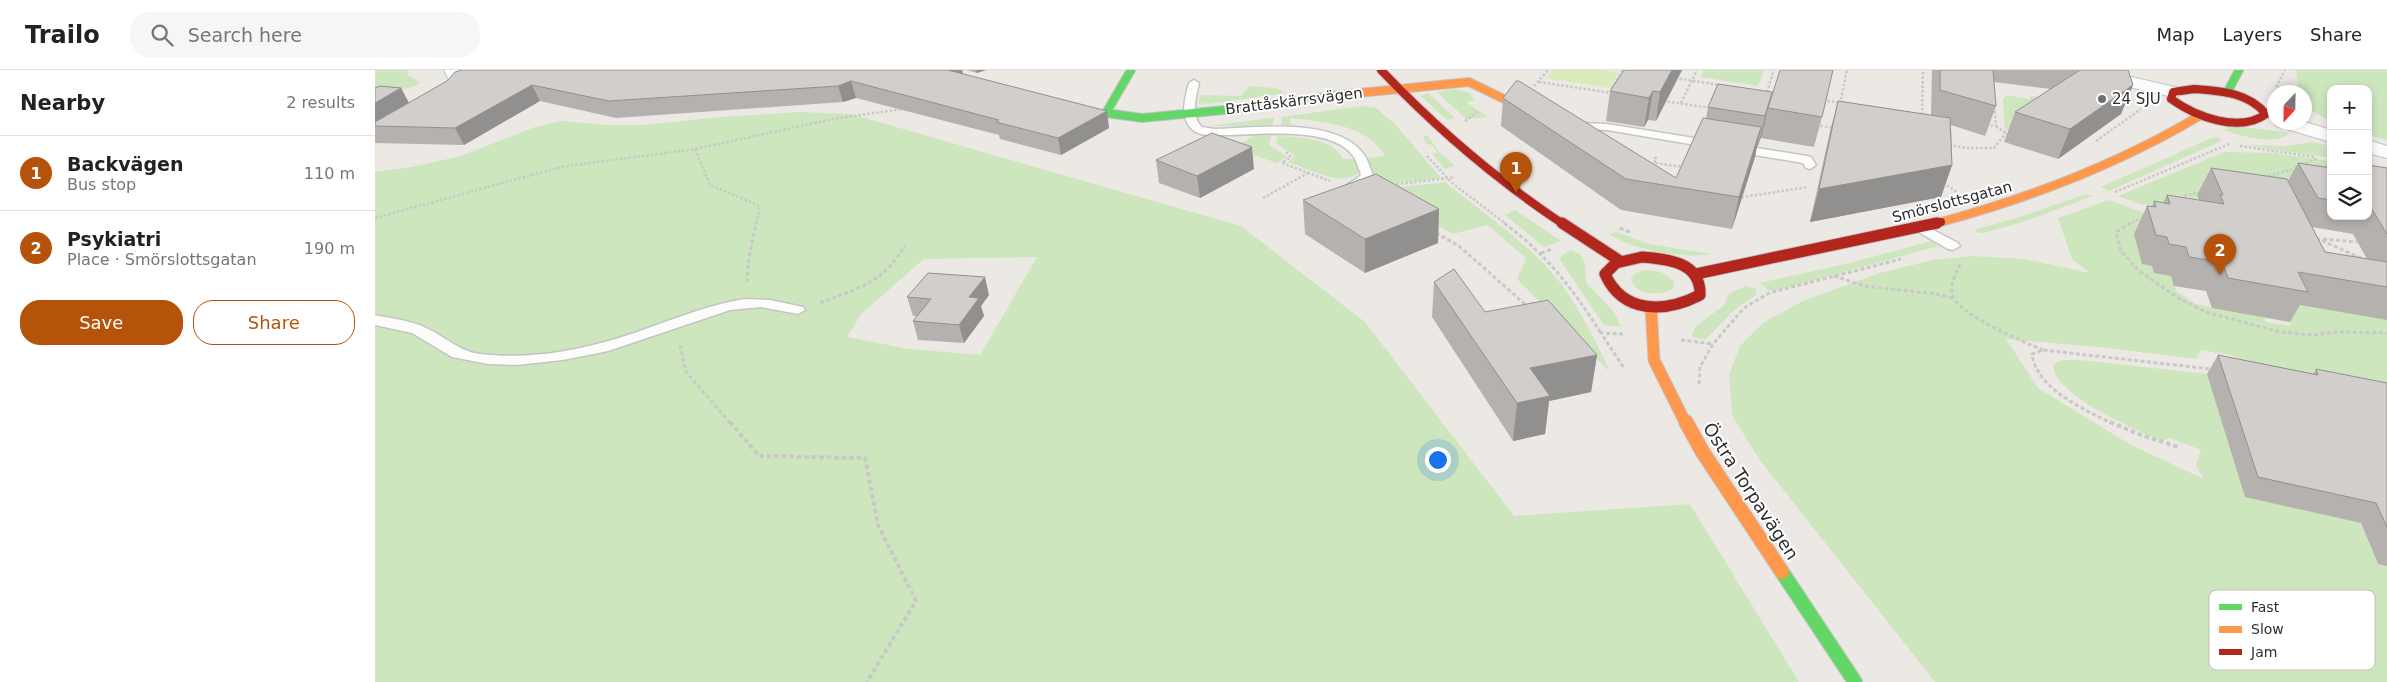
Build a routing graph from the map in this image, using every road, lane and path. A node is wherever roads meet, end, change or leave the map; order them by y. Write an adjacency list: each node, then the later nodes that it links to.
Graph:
1 (453, 70): 47 (street)
2 (1131, 70): 32 (street, Brattåskärrsvägen)
3 (1381, 70): 16 (street)
4 (1548, 70): 17 (path)
5 (1621, 70): 17 (path)
6 (1697, 70): 13 (path)
7 (1775, 70): 19 (path)
8 (1847, 70): 25 (path)
9 (1923, 70): 35 (path)
10 (2078, 70): 18 (street)
11 (2239, 70): 20 (street)
12 (1672, 78): 13 (path)
13 (1692, 81): 15 (path); 27 (path)
14 (1194, 83): 32 (lane)
15 (1728, 86)
16 (1396, 88): 26 (street); 32 (street, Brattåskärrsvägen); 83 (street)
17 (1609, 92): 21 (path)
18 (2173, 92): 20 (street); 34 (street)
19 (1776, 93)
20 (2227, 93): 33 (street)
21 (1619, 94)
22 (1993, 97): 41 (path)
23 (1822, 100): 25 (path)
24 (1663, 101): 27 (path)
25 (1840, 103): 28 (path); 31 (path)
26 (1523, 104)
27 (1681, 104): 30 (path)
28 (1850, 104)
29 (903, 108): 52 (path)
30 (1716, 109)
31 (1839, 111)
32 (1191, 113): 65 (lane, Brattåskärrsvägen)
33 (2267, 113)
34 (2201, 115): 36 (street); 74 (street, Smörslottsgatan)
35 (1931, 116)
36 (2267, 120)
37 (1464, 122): 42 (path)
38 (1593, 122): 58 (lane)
39 (1978, 123): 41 (path)
40 (1816, 125): 43 (path)
41 (1996, 126): 46 (path)
42 (1470, 127)
43 (1835, 128)
44 (2310, 130): 48 (street)
45 (2009, 132): 46 (path)
46 (2005, 134): 50 (path)
47 (375, 135)
48 (2327, 135)
49 (2232, 142): 55 (path)
50 (1946, 145)
51 (2372, 147): 53 (street)
52 (695, 148): 72 (path); 91 (path)
53 (2387, 152)
54 (1647, 157): 59 (path)
55 (2317, 158): 56 (path); 61 (path)
56 (2324, 158)
57 (1286, 164): 60 (path)
58 (1810, 165)
59 (1686, 168)
60 (1309, 172): 65 (path); 69 (path)
61 (2262, 177)
62 (1448, 179): 65 (path)
63 (1936, 179): 67 (path)
64 (1815, 186): 68 (path)
65 (1354, 187)
66 (2209, 191): 70 (path)
67 (1960, 194)
68 (1731, 197)
69 (1263, 198)
70 (2184, 202)
71 (2150, 215): 97 (path)
72 (375, 218)
73 (1615, 227): 76 (path)
74 (1921, 227): 81 (lane); 85 (street, Smörslottsgatan)
75 (1433, 232): 93 (path)
76 (1633, 234)
77 (2312, 237): 78 (path)
78 (2319, 239): 79 (path); 84 (path)
79 (2357, 242)
80 (905, 245): 92 (path)
81 (1953, 246): 89 (path)
82 (1541, 253): 96 (path)
83 (1620, 260): 86 (street); 90 (street)
84 (2369, 262)
85 (1737, 265): 86 (street, Smörslottsgatan); 88 (path)
86 (1696, 274): 90 (street)
87 (1834, 275): 89 (path)
88 (1769, 293)
89 (1952, 298): 98 (path)
90 (1651, 307): 102 (street, Östra Torpavägen)
91 (723, 308): 92 (lane); 95 (lane)
92 (798, 310)
93 (1533, 312)
94 (375, 320): 95 (lane)
95 (676, 322): 101 (path)
96 (1601, 333)
97 (2387, 333)
98 (2043, 350): 99 (path); 100 (path)
99 (2213, 370)
100 (2178, 448)
101 (867, 682)
102 (1855, 682)

